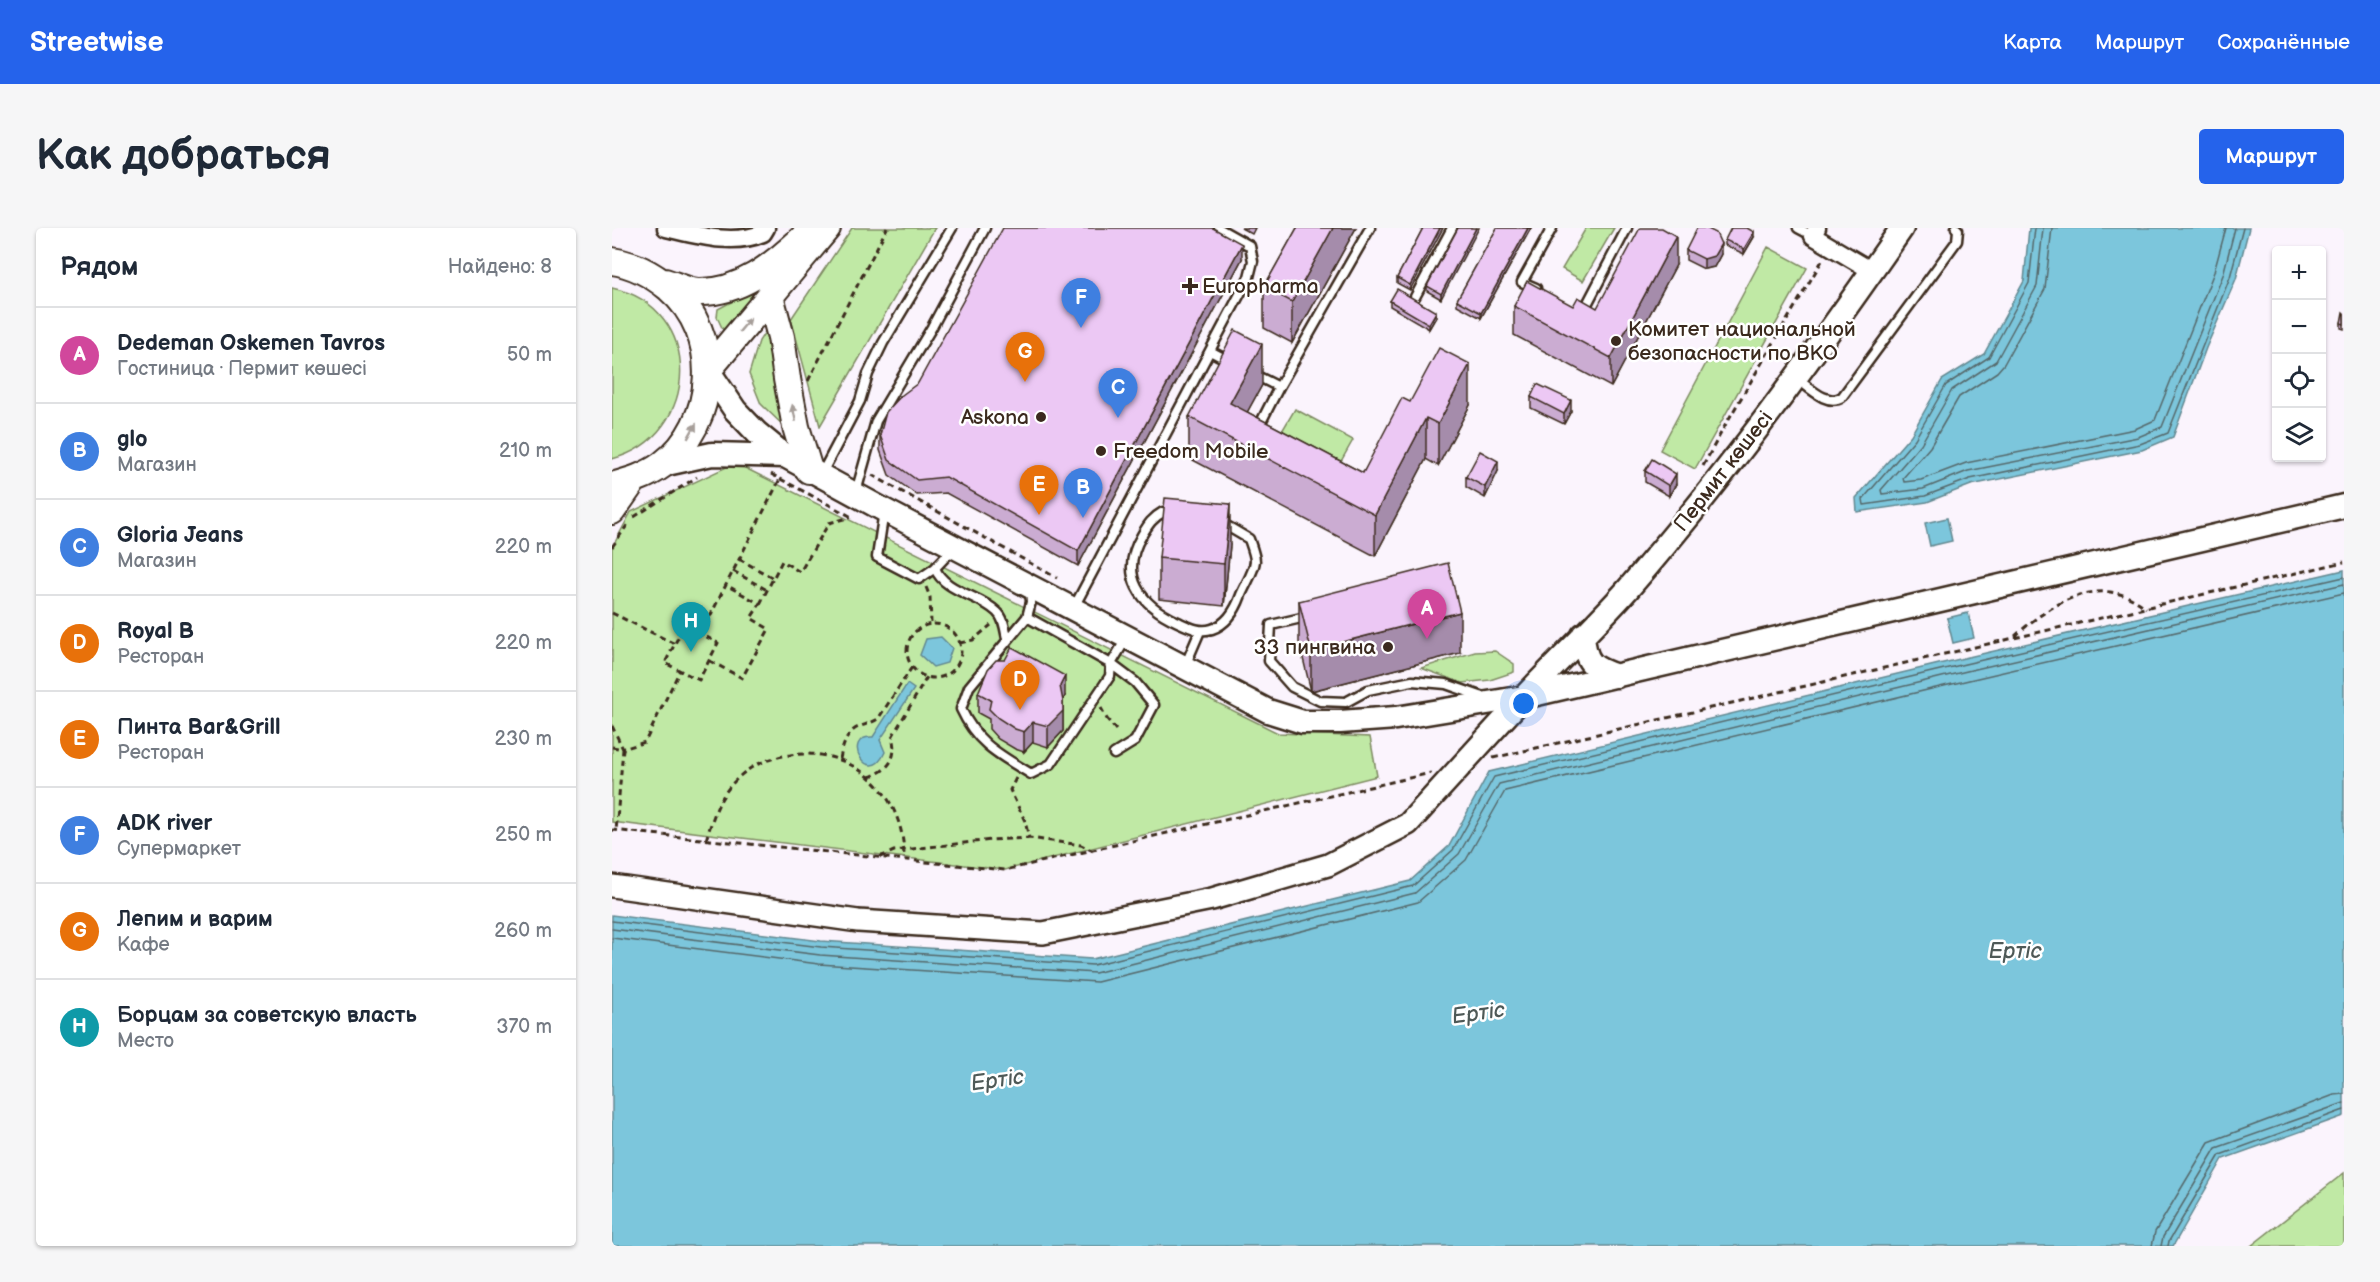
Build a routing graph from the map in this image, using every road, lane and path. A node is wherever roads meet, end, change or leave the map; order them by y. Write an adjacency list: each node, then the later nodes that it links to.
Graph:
1 (666, 228): 2 (street)
2 (766, 228)
3 (814, 228): 19 (main road)
4 (826, 228): 21 (main road)
5 (886, 228): 30 (path)
6 (952, 228): 38 (lane)
7 (986, 228): 35 (lane)
8 (1218, 228): 24 (lane)
9 (1370, 228): 29 (lane)
10 (1452, 228): 22 (lane)
11 (1552, 228): 20 (lane)
12 (1626, 228): 23 (lane)
13 (1902, 228): 18 (main road, Пермит көшесі)
14 (1956, 228): 28 (lane)
15 (1810, 231): 18 (street)
16 (1826, 254): 36 (path)
17 (613, 261): 19 (main road)
18 (1872, 271): 28 (main road, Пермит көшесі)
19 (659, 280): 26 (main road)
20 (1542, 292)
21 (770, 296): 26 (main road, one-way to 21); 38 (main road, one-way to 21)
22 (1415, 297)
23 (1573, 307)
24 (1210, 351): 25 (lane); 55 (lane)
25 (1239, 367)
26 (708, 370): 32 (main road); 33 (main road, one-way to 26)
27 (1249, 372): 29 (lane)
28 (1796, 378): 65 (main road, Пермит көшесі)
29 (1279, 387): 31 (lane)
30 (806, 388)
31 (1250, 443)
32 (785, 456): 33 (main road); 38 (main road)
33 (662, 465): 41 (main road)
34 (763, 469): 40 (path)
35 (862, 470): 39 (path); 42 (lane)
36 (1700, 472)
37 (705, 473): 45 (path)
38 (814, 473): 42 (main road)
39 (877, 478): 42 (path); 55 (path)
40 (780, 479): 42 (path); 47 (path)
41 (622, 483): 44 (main road)
42 (864, 505): 46 (main road); 48 (lane); 50 (path)
43 (2344, 506): 76 (main road)
44 (612, 511)
45 (612, 547)
46 (955, 548): 48 (lane); 53 (main road)
47 (739, 559): 49 (path); 50 (path)
48 (935, 567): 60 (lane)
49 (733, 571): 52 (path); 54 (path)
50 (773, 578): 54 (path)
51 (924, 583): 62 (path)
52 (726, 585): 56 (path); 64 (path)
53 (1029, 586): 55 (main road); 61 (lane)
54 (767, 590): 56 (path)
55 (1077, 600): 66 (main road)
56 (760, 603): 71 (path)
57 (2146, 608): 67 (path)
58 (612, 613): 70 (path)
59 (1315, 615): 80 (lane)
60 (1001, 617): 68 (lane); 69 (path)
61 (1027, 617): 68 (lane); 72 (lane)
62 (931, 623): 69 (path); 73 (path)
63 (1200, 631): 63 (lane); 74 (lane)
64 (701, 634): 70 (path); 71 (path)
65 (1583, 635): 76 (main road); 78 (main road, Пермит көшесі)
66 (1128, 636): 72 (lane); 74 (main road)
67 (2014, 638)
68 (1007, 639): 87 (lane)
69 (960, 643): 77 (path)
70 (675, 644): 75 (path)
71 (709, 661): 75 (path)
72 (1111, 664): 79 (lane); 85 (lane)
73 (912, 667): 77 (path); 86 (path)
74 (1185, 667): 80 (main road)
75 (680, 670): 84 (path)
76 (1617, 675): 78 (main road)
77 (927, 677): 88 (path)
78 (1524, 697): 80 (main road); 96 (street)
79 (1094, 700): 82 (path); 87 (lane)
80 (1497, 702)
81 (612, 726): 84 (path)
82 (1116, 730)
83 (612, 747): 84 (path)
84 (623, 748): 89 (path)
85 (1114, 754)
86 (840, 759): 88 (path); 91 (path)
87 (1021, 768): 90 (path)
88 (869, 777): 92 (path)
89 (612, 830)
90 (1029, 838): 92 (path); 93 (path)
91 (706, 840)
92 (904, 850): 94 (path); 95 (path)
93 (1094, 851)
94 (878, 857)
95 (904, 860)
96 (612, 886)

